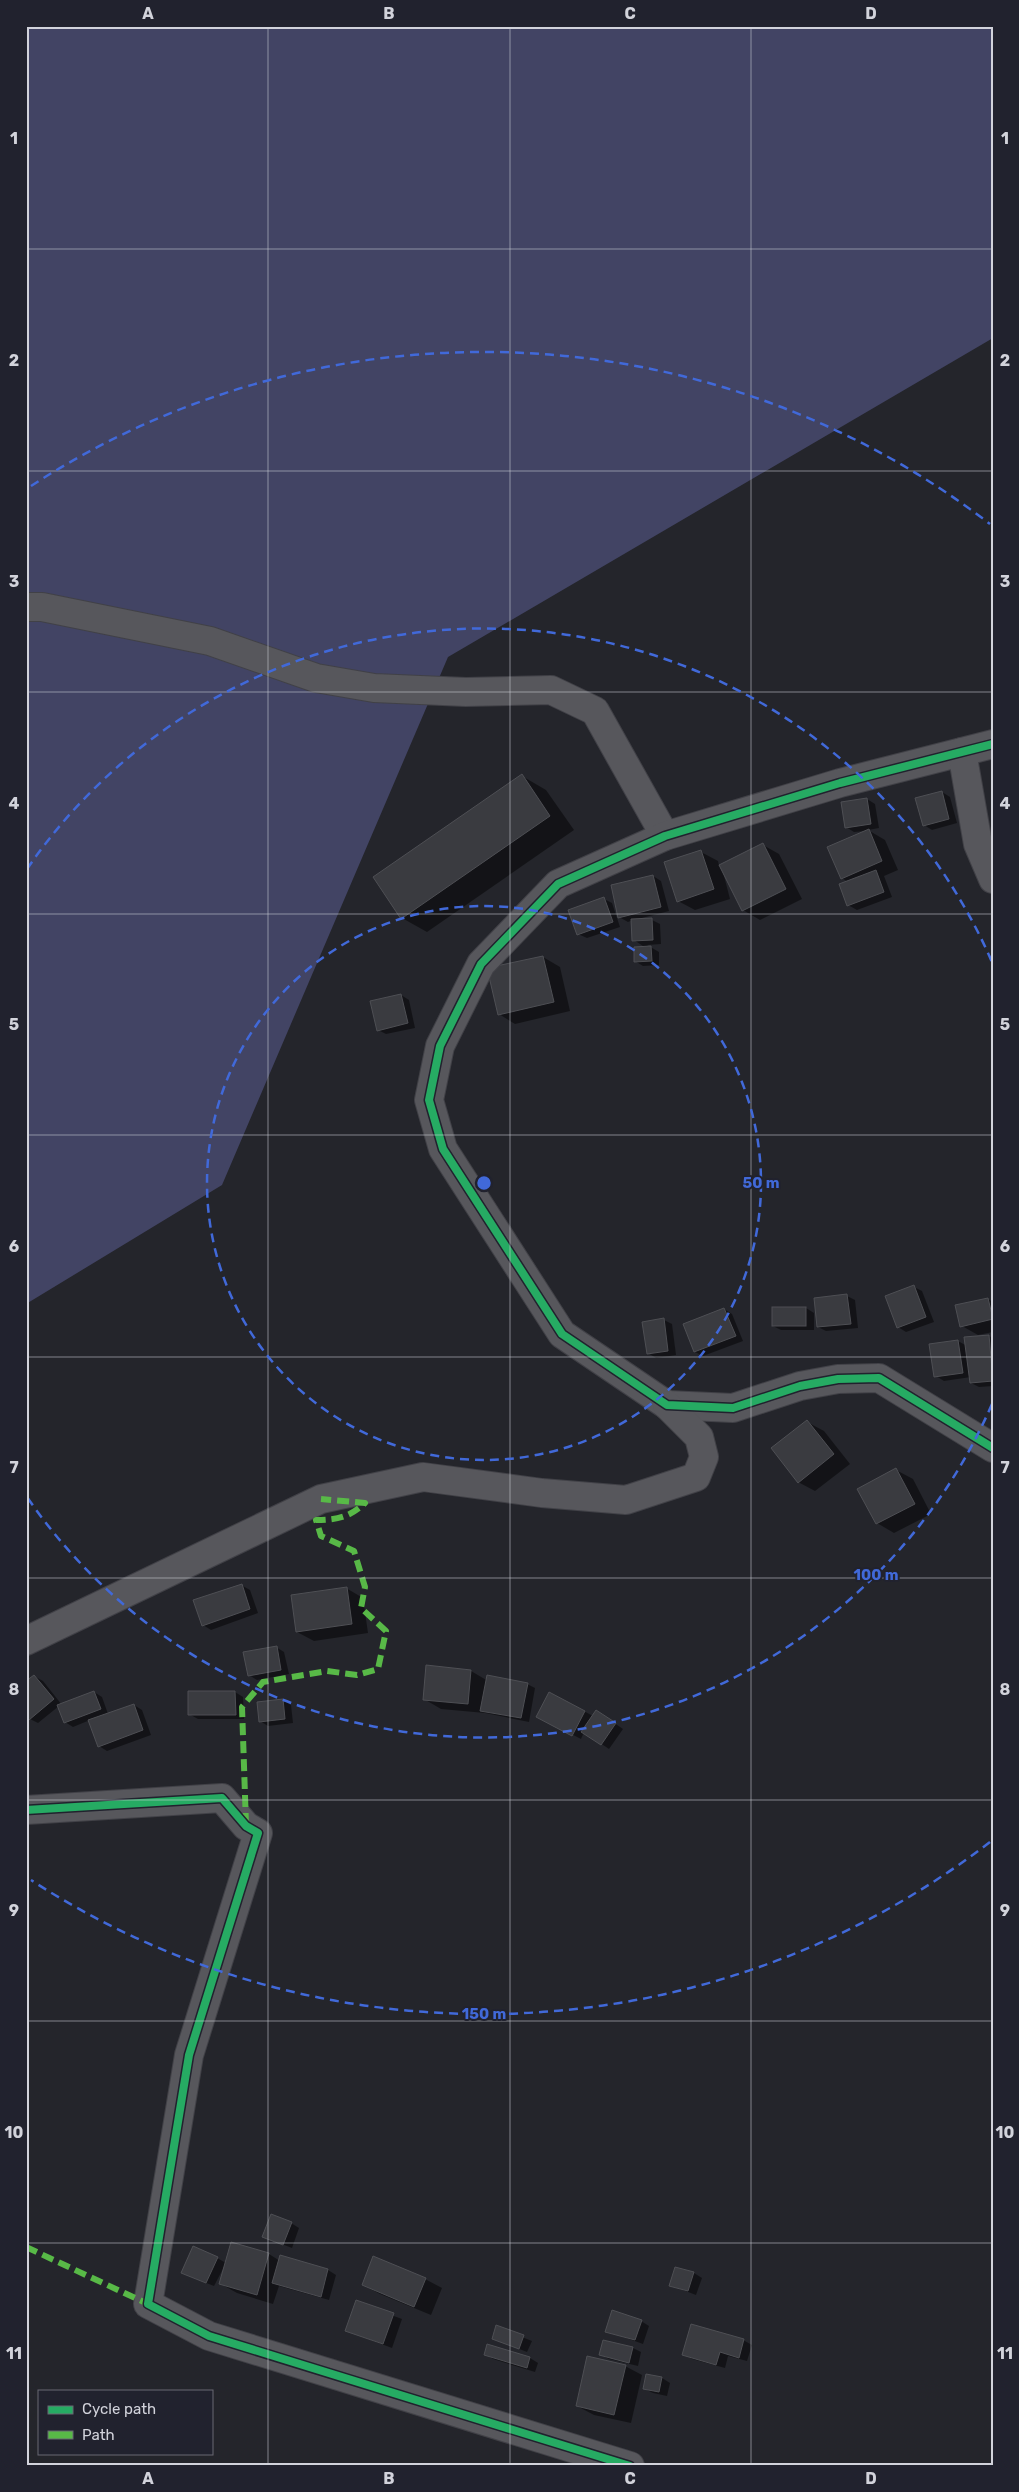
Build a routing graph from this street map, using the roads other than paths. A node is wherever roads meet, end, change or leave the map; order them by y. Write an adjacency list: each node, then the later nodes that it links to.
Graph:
1 (26, 607): 4 (street)
2 (993, 744): 3 (street)
3 (962, 752): 4 (street); 5 (street)
4 (665, 836): 6 (street)
5 (993, 879)
6 (667, 1405): 7 (street); 8 (street)
7 (993, 1448)
8 (26, 1641)
9 (26, 1810): 10 (street)
10 (630, 2466)

